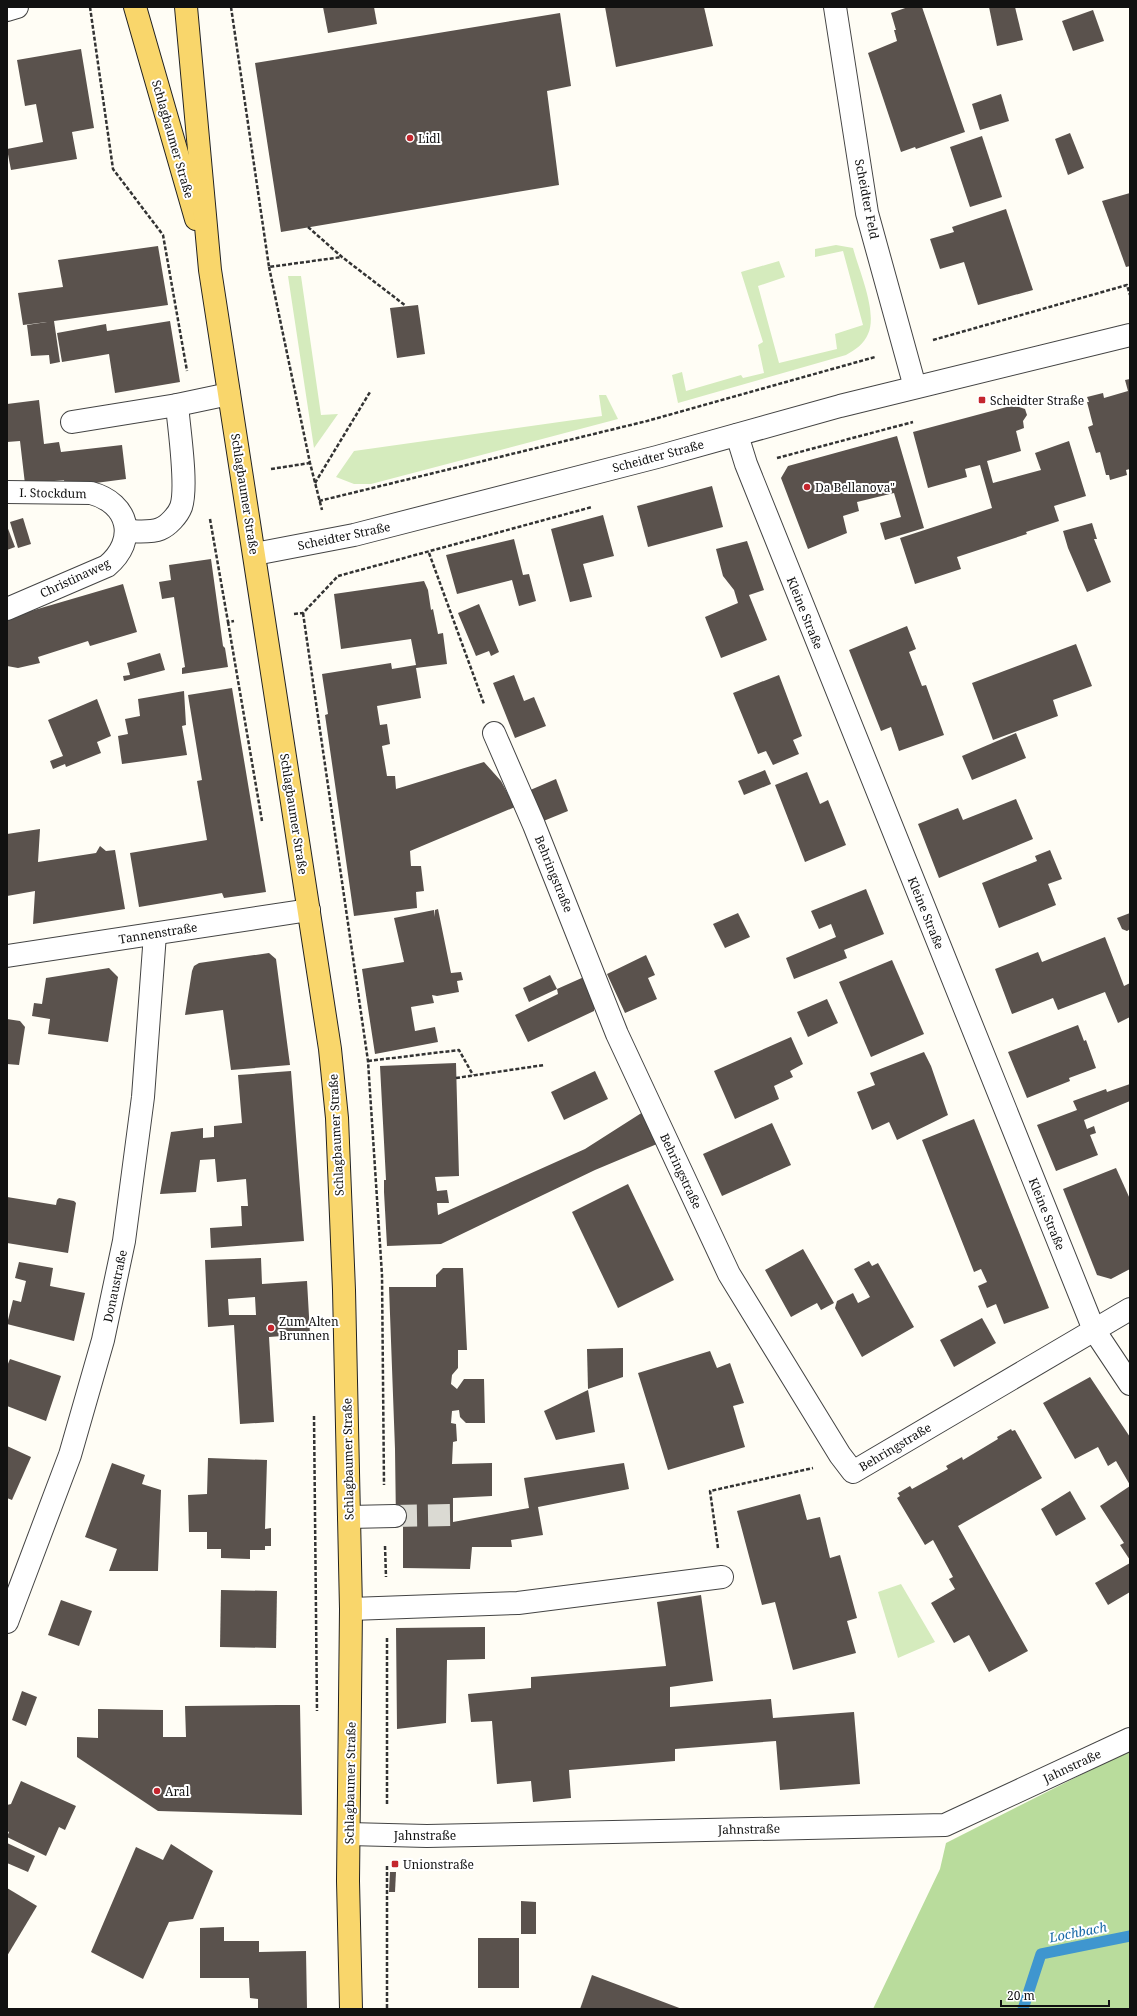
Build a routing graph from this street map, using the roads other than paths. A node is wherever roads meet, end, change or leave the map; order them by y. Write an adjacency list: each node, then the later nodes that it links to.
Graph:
1 (17, 7): 5 (street)
2 (135, 7): 6 (main road, Schlagbaumer Straße)
3 (186, 7): 6 (main road, Schlagbaumer Straße)
4 (835, 7): 8 (street, Scheidter Feld)
5 (7, 10)
6 (210, 270): 9 (main road, Schlagbaumer Straße)
7 (1130, 335): 8 (street, Scheidter Straße)
8 (915, 387): 12 (street, Scheidter Straße)
9 (229, 394): 10 (street); 15 (main road, Schlagbaumer Straße)
10 (185, 403): 11 (street); 14 (street)
11 (72, 422)
12 (737, 435): 15 (street, Scheidter Straße); 22 (street, Kleine Straße)
13 (7, 492): 14 (street, I. Stockdum)
14 (126, 531): 16 (street, Christinaweg)
15 (255, 554): 18 (main road, Schlagbaumer Straße)
16 (7, 609)
17 (494, 733): 22 (street, Behringstraße)
18 (309, 910): 19 (street, Tannenstraße); 25 (main road, Schlagbaumer Straße)
19 (155, 934): 20 (street, Tannenstraße); 28 (street, Donaustraße)
20 (7, 956)
21 (1130, 1309): 22 (street, Behringstraße)
22 (1094, 1330): 23 (street, Kleine Straße)
23 (1130, 1384)
24 (396, 1516): 25 (street)
25 (349, 1517): 27 (main road, Schlagbaumer Straße)
26 (722, 1577): 27 (street)
27 (351, 1609): 30 (main road, Schlagbaumer Straße)
28 (7, 1622)
29 (1130, 1739): 30 (street, Jahnstraße)
30 (349, 1834): 31 (main road, Schlagbaumer Straße)
31 (351, 2009)

